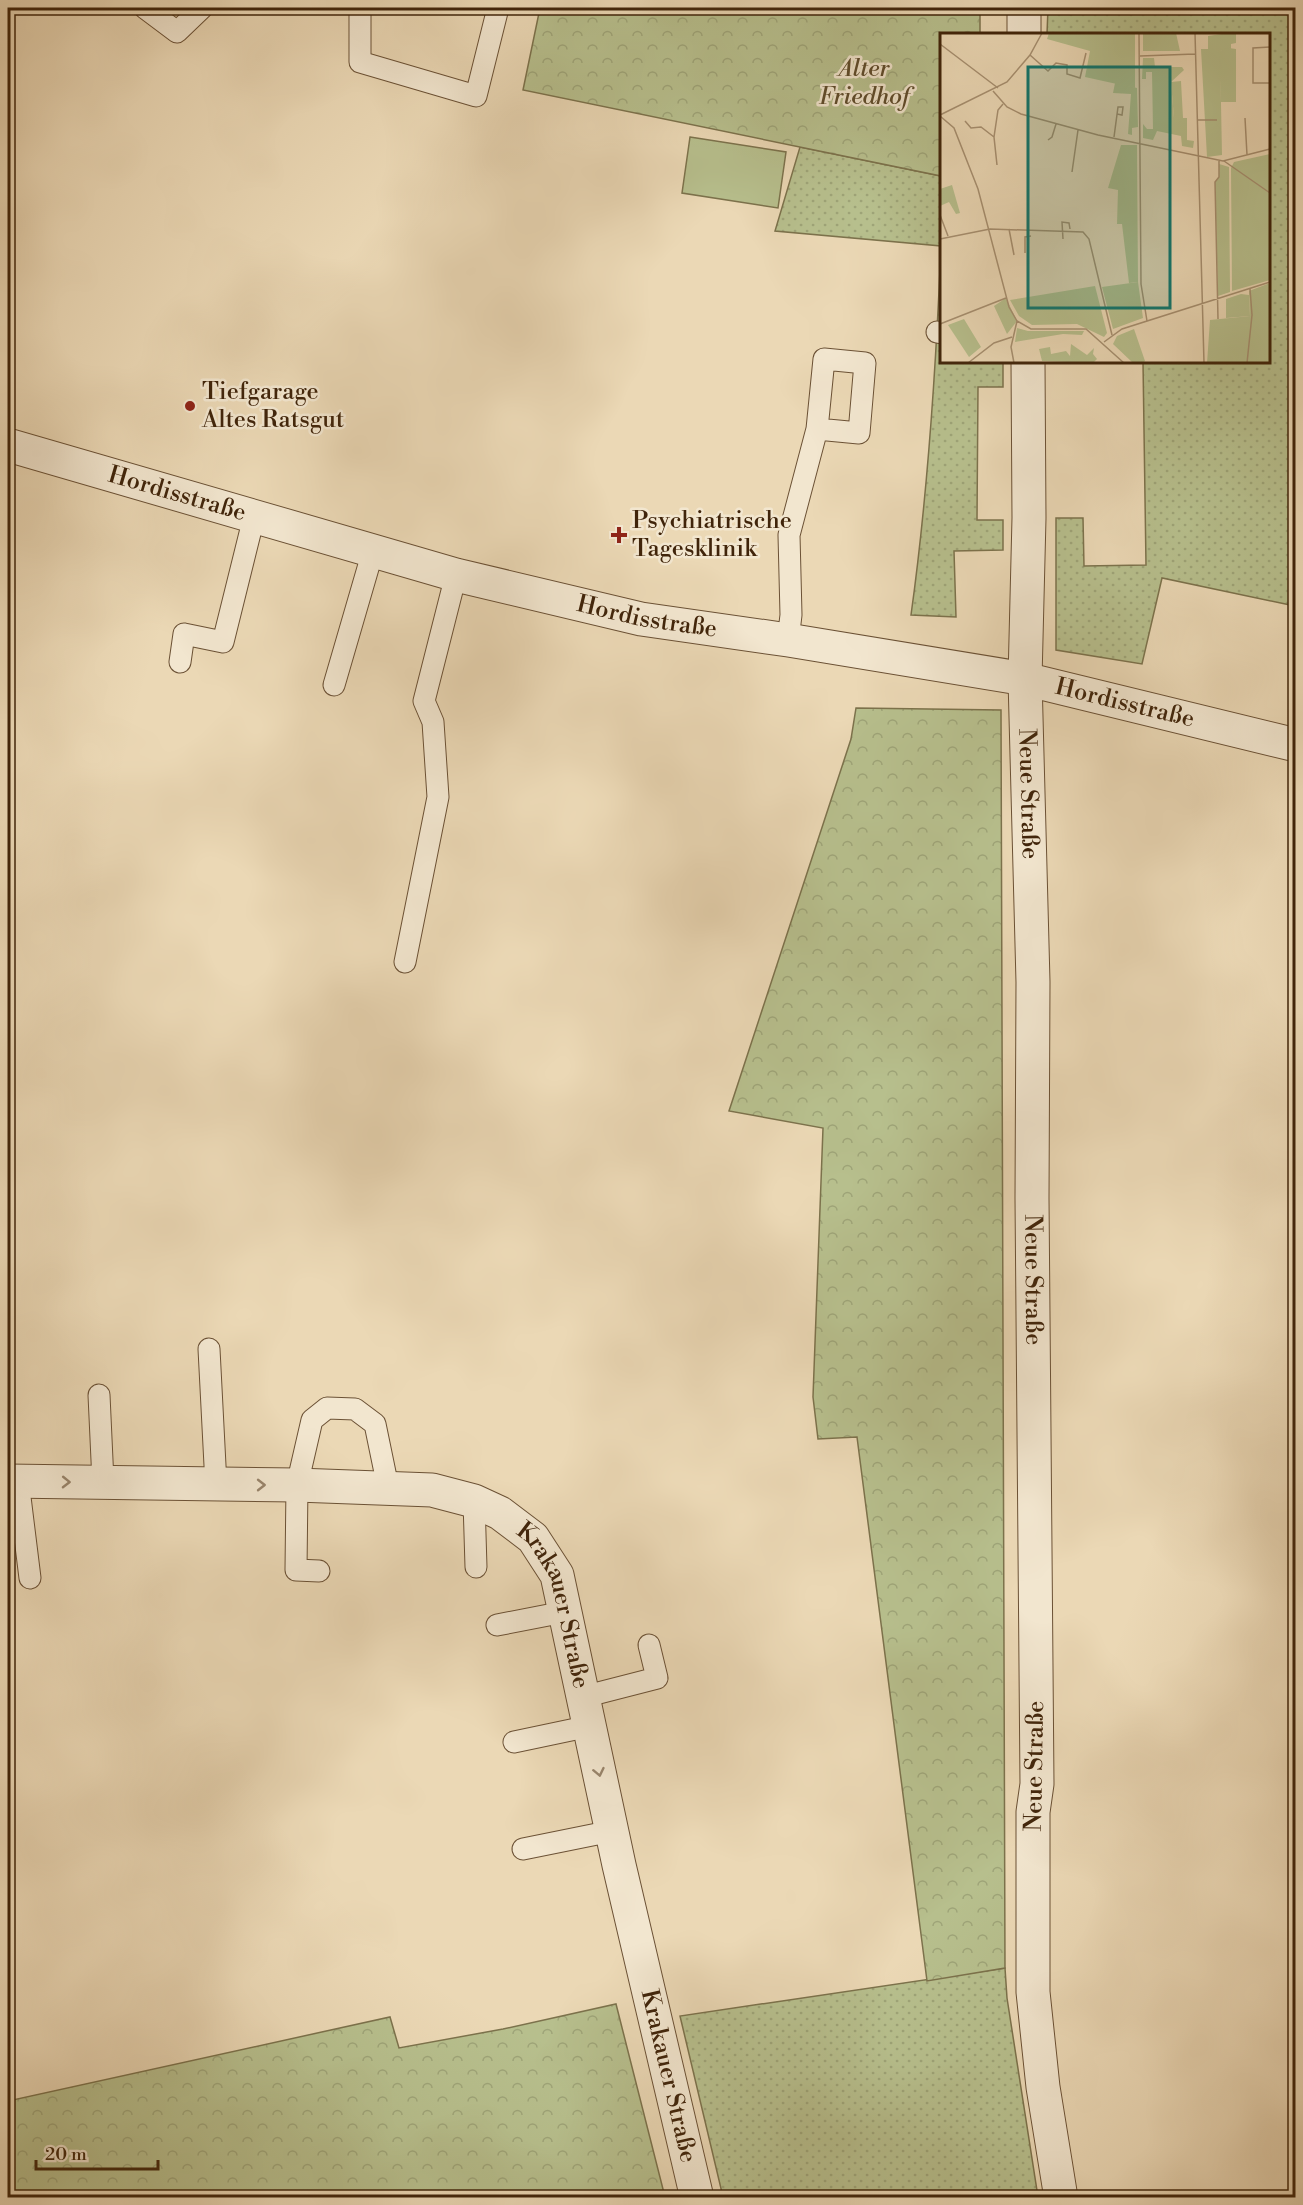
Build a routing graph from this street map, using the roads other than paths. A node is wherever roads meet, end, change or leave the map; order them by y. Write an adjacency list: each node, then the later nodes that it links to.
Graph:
1 (145, 8): 2 (lane)
2 (202, 8)
3 (360, 8): 4 (lane)
4 (498, 8)
5 (1024, 8): 6 (street)
6 (1024, 33)
7 (1028, 363): 15 (street, Neue Straße)
8 (817, 429): 13 (lane)
9 (8, 444): 10 (street, Hordisstraße)
10 (254, 517): 11 (street, Hordisstraße); 14 (lane)
11 (373, 551): 12 (street, Hordisstraße); 16 (lane)
12 (456, 575): 13 (street, Hordisstraße); 18 (lane)
13 (788, 640): 15 (street, Hordisstraße)
14 (180, 662)
15 (1025, 679): 17 (street, Hordisstraße); 39 (street, Neue Straße)
16 (334, 685)
17 (1296, 745)
18 (405, 962)
19 (209, 1349): 23 (lane)
20 (99, 1395): 22 (lane)
21 (13, 1481): 22 (street, Krakauer Straße, one-way to 22); 27 (lane)
22 (103, 1482): 23 (street, Krakauer Straße)
23 (216, 1485): 24 (street, Krakauer Straße, one-way to 24)
24 (297, 1485): 25 (street, Krakauer Straße); 25 (lane); 29 (lane)
25 (388, 1487): 26 (street, Krakauer Straße)
26 (474, 1500): 28 (lane); 31 (street, Krakauer Straße)
27 (16, 1545): 30 (lane)
28 (476, 1567)
29 (319, 1571)
30 (30, 1578)
31 (564, 1612): 32 (lane); 34 (street, Krakauer Straße)
32 (497, 1625)
33 (649, 1645): 34 (lane)
34 (586, 1712): 35 (lane); 36 (street, Krakauer Straße, one-way to 36)
35 (514, 1742)
36 (612, 1831): 37 (lane); 38 (street, Krakauer Straße)
37 (523, 1849)
38 (697, 2198)
39 (1061, 2198)

